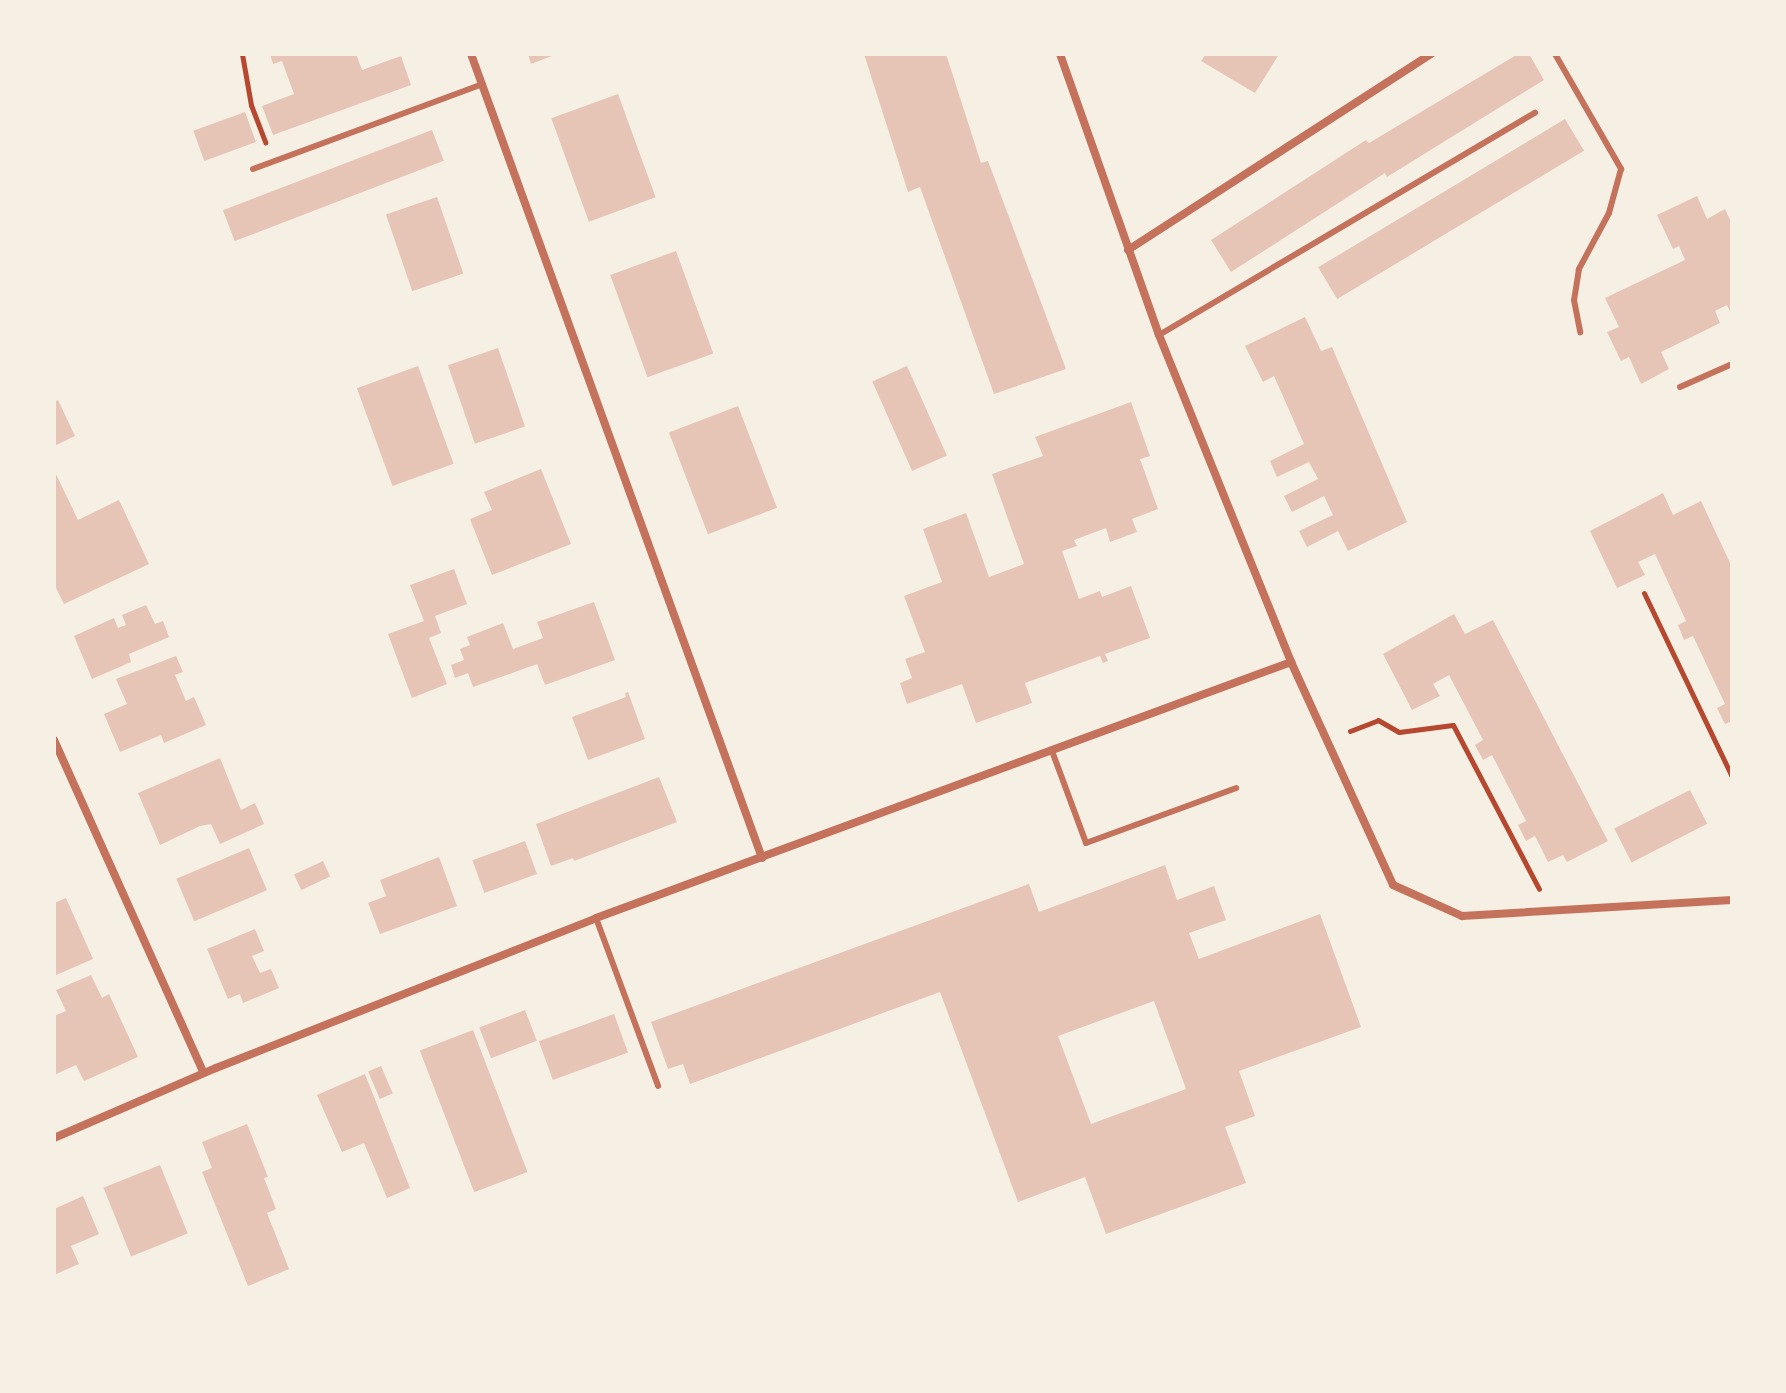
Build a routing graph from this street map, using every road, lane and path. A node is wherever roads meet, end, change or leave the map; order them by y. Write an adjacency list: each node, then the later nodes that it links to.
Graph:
1 (242, 54): 8 (path)
2 (471, 54): 6 (street)
3 (1060, 54): 10 (street)
4 (1431, 54): 10 (street)
5 (1555, 54): 11 (lane)
6 (483, 84): 8 (lane); 22 (street)
7 (1535, 113): 12 (lane)
8 (273, 163): 9 (lane)
9 (253, 169)
10 (1128, 250): 12 (street)
11 (1580, 332)
12 (1159, 335): 16 (street)
13 (1732, 364): 14 (lane)
14 (1680, 387)
15 (1644, 593): 20 (path)
16 (1291, 662): 18 (street); 19 (street)
17 (54, 740): 26 (street)
18 (1326, 741): 24 (street); 24 (path)
19 (1052, 751): 21 (lane); 22 (street)
20 (1732, 777)
21 (1236, 788)
22 (762, 858): 25 (street)
23 (1732, 900): 24 (street)
24 (1550, 911)
25 (596, 918): 26 (street); 27 (lane)
26 (204, 1073): 28 (street)
27 (658, 1086)
28 (54, 1138)

